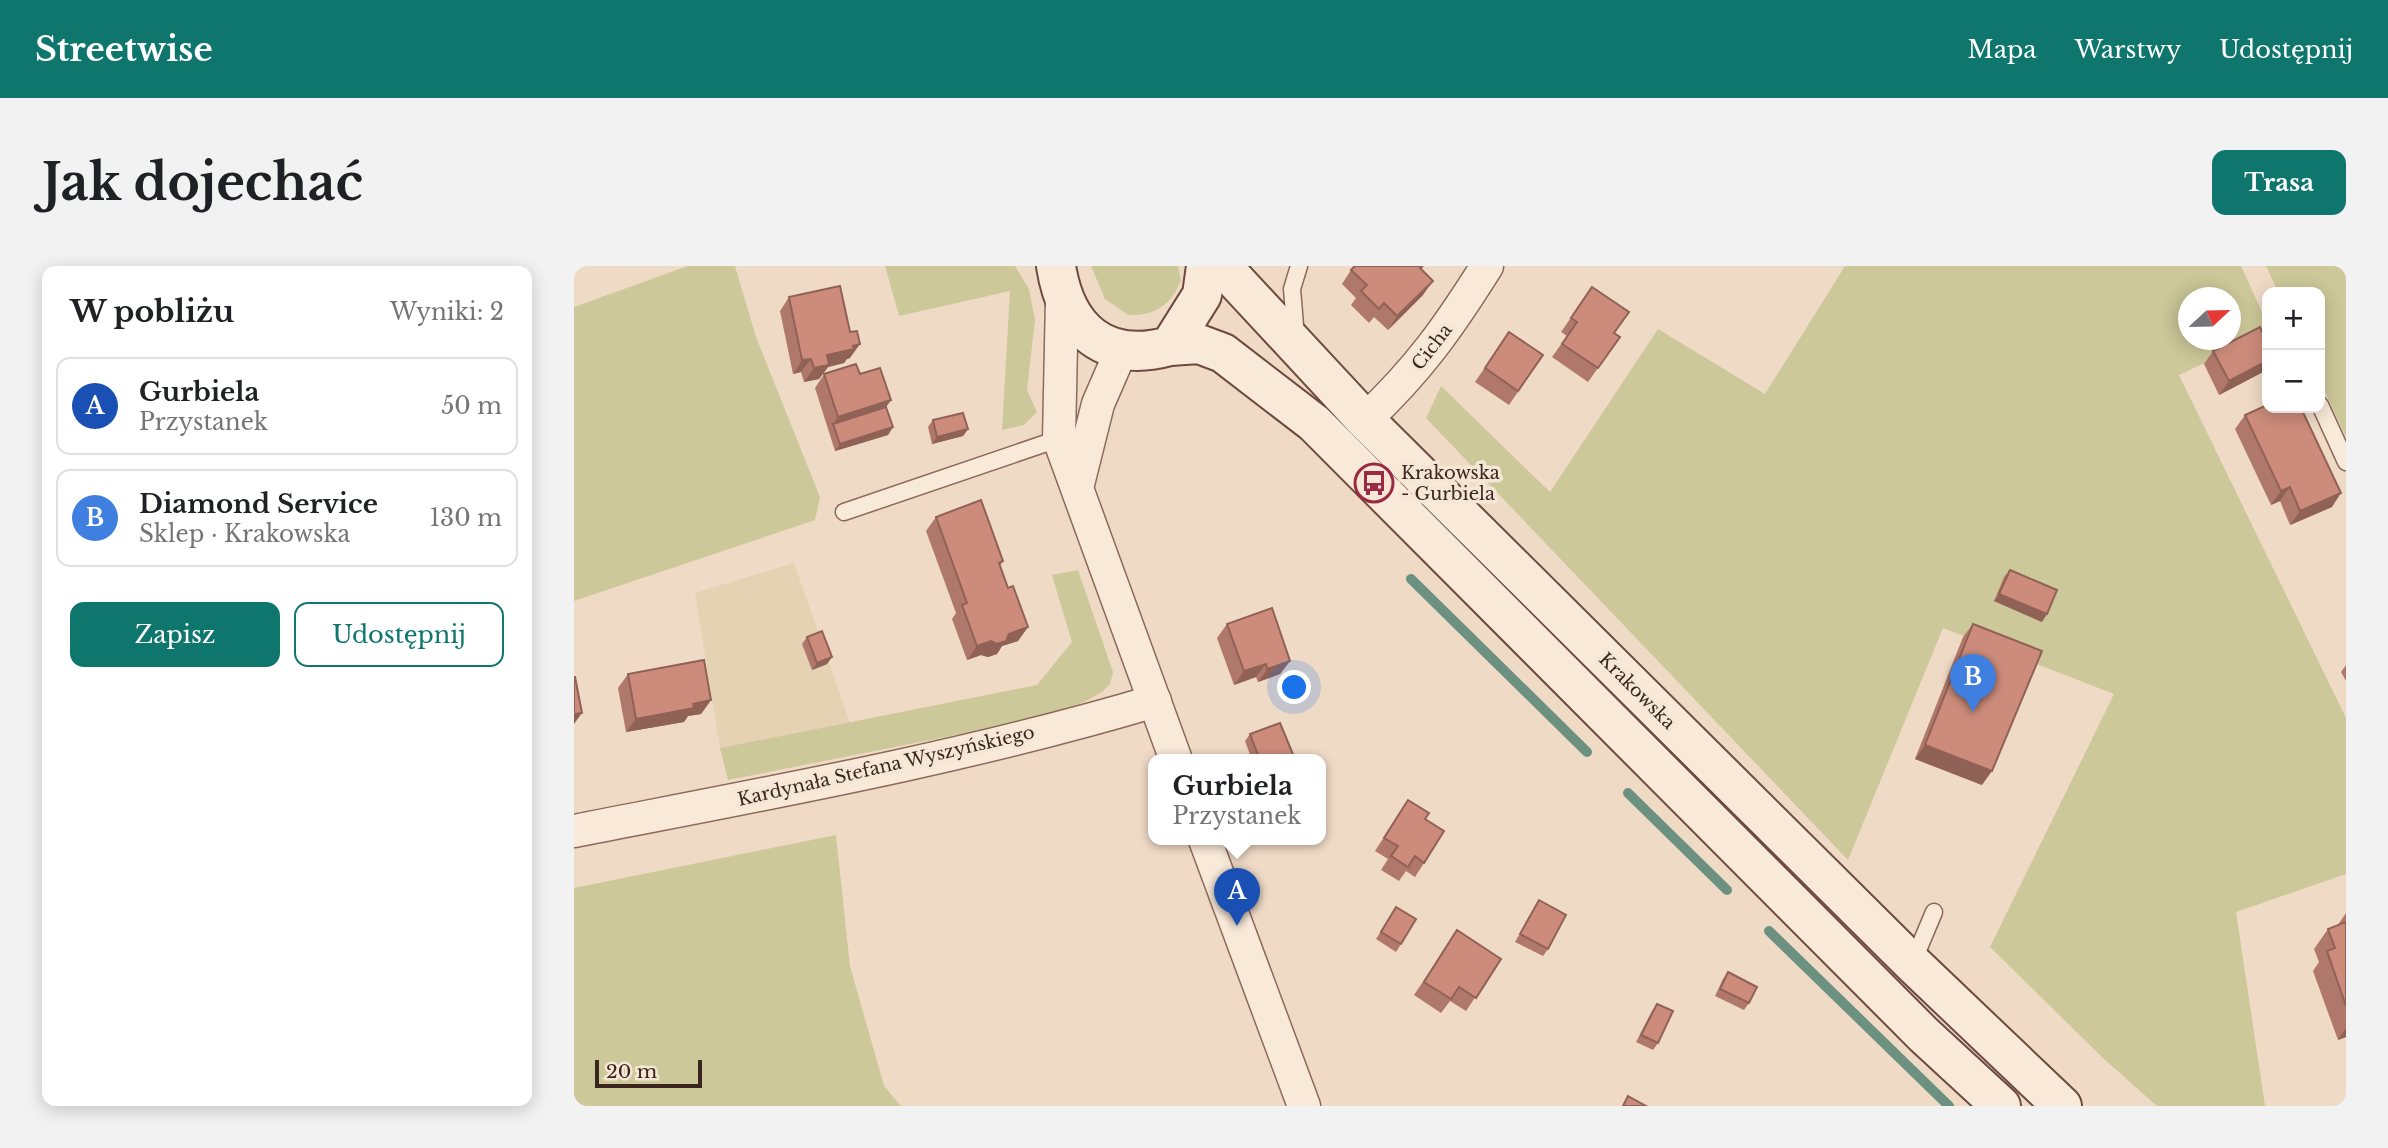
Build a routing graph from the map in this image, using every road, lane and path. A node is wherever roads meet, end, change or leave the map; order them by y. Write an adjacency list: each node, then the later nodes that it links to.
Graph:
1 (1206, 266): 6 (main road)
2 (1222, 266): 7 (main road, Krakowska)
3 (1299, 266): 7 (lane)
4 (1487, 266): 10 (street, Cicha)
5 (1056, 277): 8 (main road); 12 (street)
6 (1170, 346): 8 (main road); 23 (main road)
7 (1297, 350): 10 (main road, Krakowska)
8 (1121, 351): 11 (street)
9 (2324, 413): 13 (lane)
10 (1365, 420): 21 (main road, Krakowska)
11 (1091, 430): 12 (lane); 14 (street)
12 (1059, 439): 14 (street); 15 (lane)
13 (2346, 462)
14 (1078, 484): 16 (street)
15 (844, 512)
16 (1155, 701): 17 (street); 18 (street, Kardynała Stefana Wyszyńskiego)
17 (1174, 754)
18 (574, 831)
19 (1207, 845): 22 (street)
20 (1934, 912): 21 (lane)
21 (1913, 964): 24 (main road, Krakowska)
22 (1304, 1106)
23 (2001, 1106)
24 (2062, 1106)

